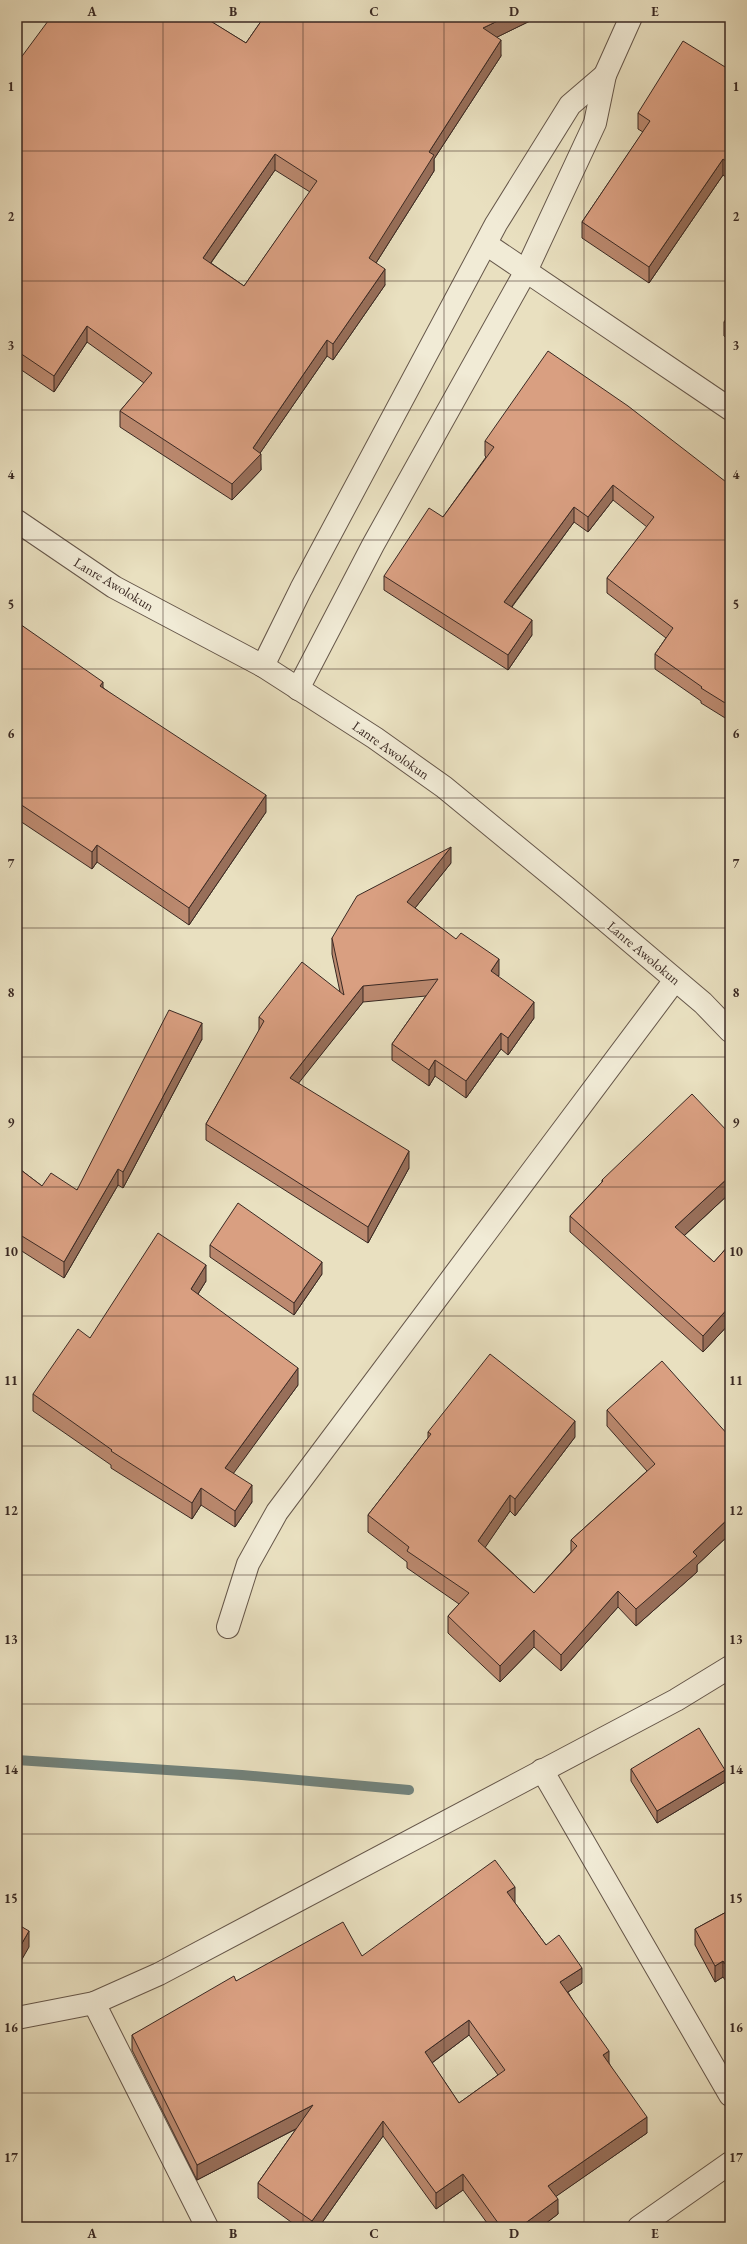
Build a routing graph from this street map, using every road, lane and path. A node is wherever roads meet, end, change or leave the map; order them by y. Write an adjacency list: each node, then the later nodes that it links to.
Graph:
1 (631, 17): 2 (street)
2 (605, 75): 3 (street); 4 (street)
3 (486, 244): 4 (street); 7 (street)
4 (526, 271): 5 (street); 8 (street)
5 (730, 409)
6 (17, 520): 7 (street, Lanre Awolokun)
7 (263, 666): 8 (street, Lanre Awolokun)
8 (298, 689): 9 (street, Lanre Awolokun)
9 (675, 980): 10 (street, Lanre Awolokun); 11 (street)
10 (730, 1031)
11 (228, 1627)
12 (730, 1667): 13 (street)
13 (542, 1770): 14 (street); 16 (street)
14 (94, 2003): 15 (street); 18 (street)
15 (17, 2018)
16 (730, 2095)
17 (730, 2163): 19 (street)
18 (207, 2227)
19 (639, 2227)

